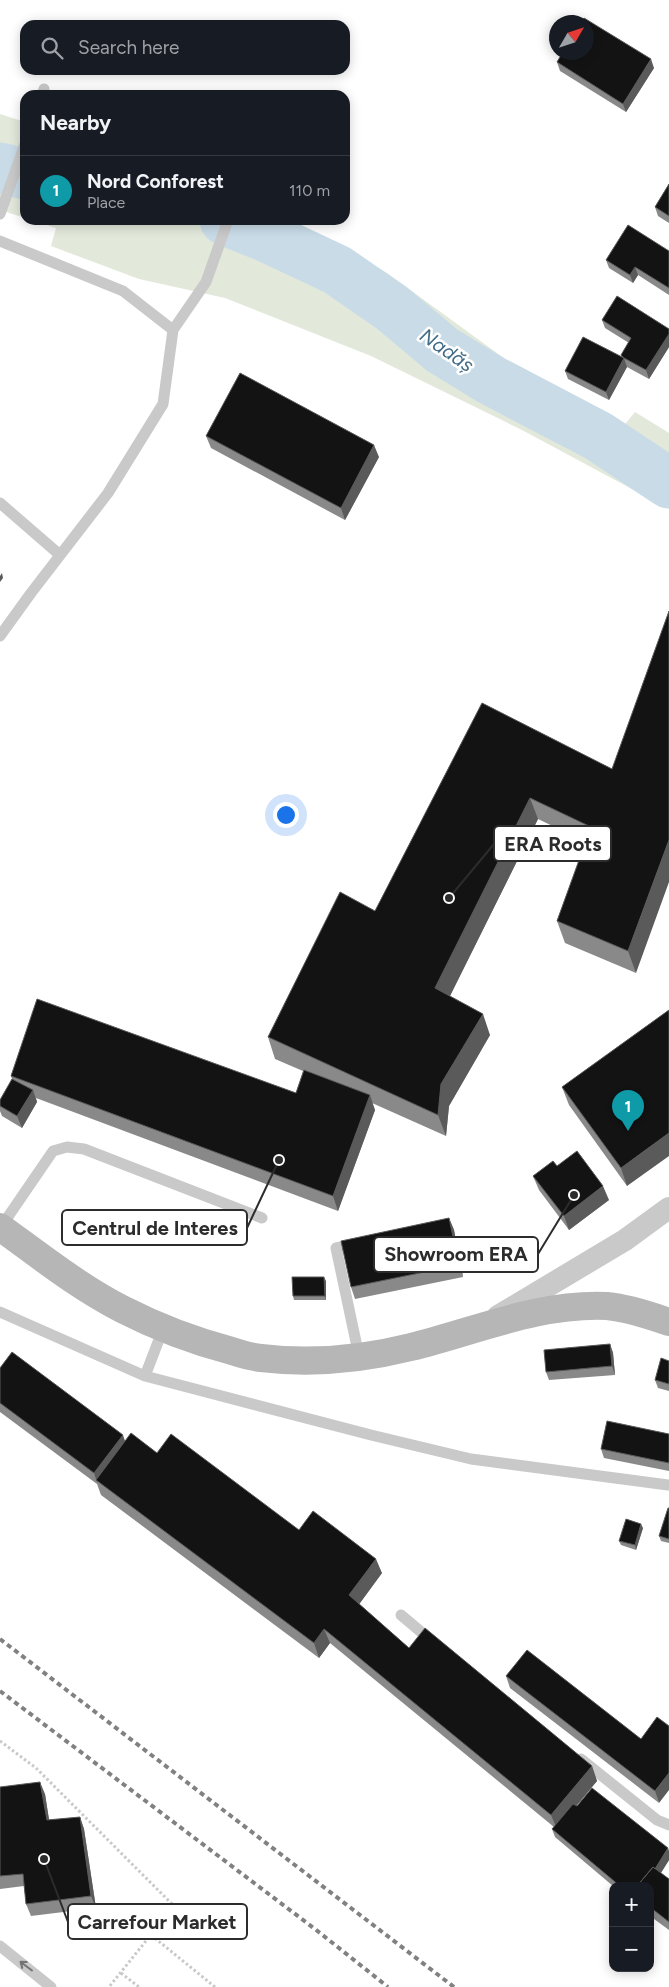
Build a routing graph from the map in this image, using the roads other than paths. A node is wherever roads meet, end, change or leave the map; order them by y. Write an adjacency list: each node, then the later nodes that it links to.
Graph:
1 (20, 158): 2 (lane)
2 (0, 214)
3 (226, 225): 5 (lane)
4 (0, 241): 5 (lane)
5 (173, 330): 7 (lane)
6 (0, 503): 7 (lane)
7 (60, 555): 8 (lane)
8 (0, 636)
9 (669, 1208): 15 (street)
10 (262, 1218): 11 (lane)
11 (0, 1227): 16 (street)
12 (364, 1242): 17 (lane)
13 (0, 1312): 18 (lane)
14 (669, 1322): 15 (street)
15 (482, 1326): 17 (street)
16 (163, 1329): 17 (street); 18 (lane)
17 (359, 1356)
18 (145, 1376): 19 (lane)
19 (668, 1485)
20 (401, 1616): 21 (lane)
21 (440, 1646)
22 (572, 1752): 23 (lane)
23 (669, 1825)
24 (0, 1946): 25 (lane, one-way to 24)
25 (51, 1987)

